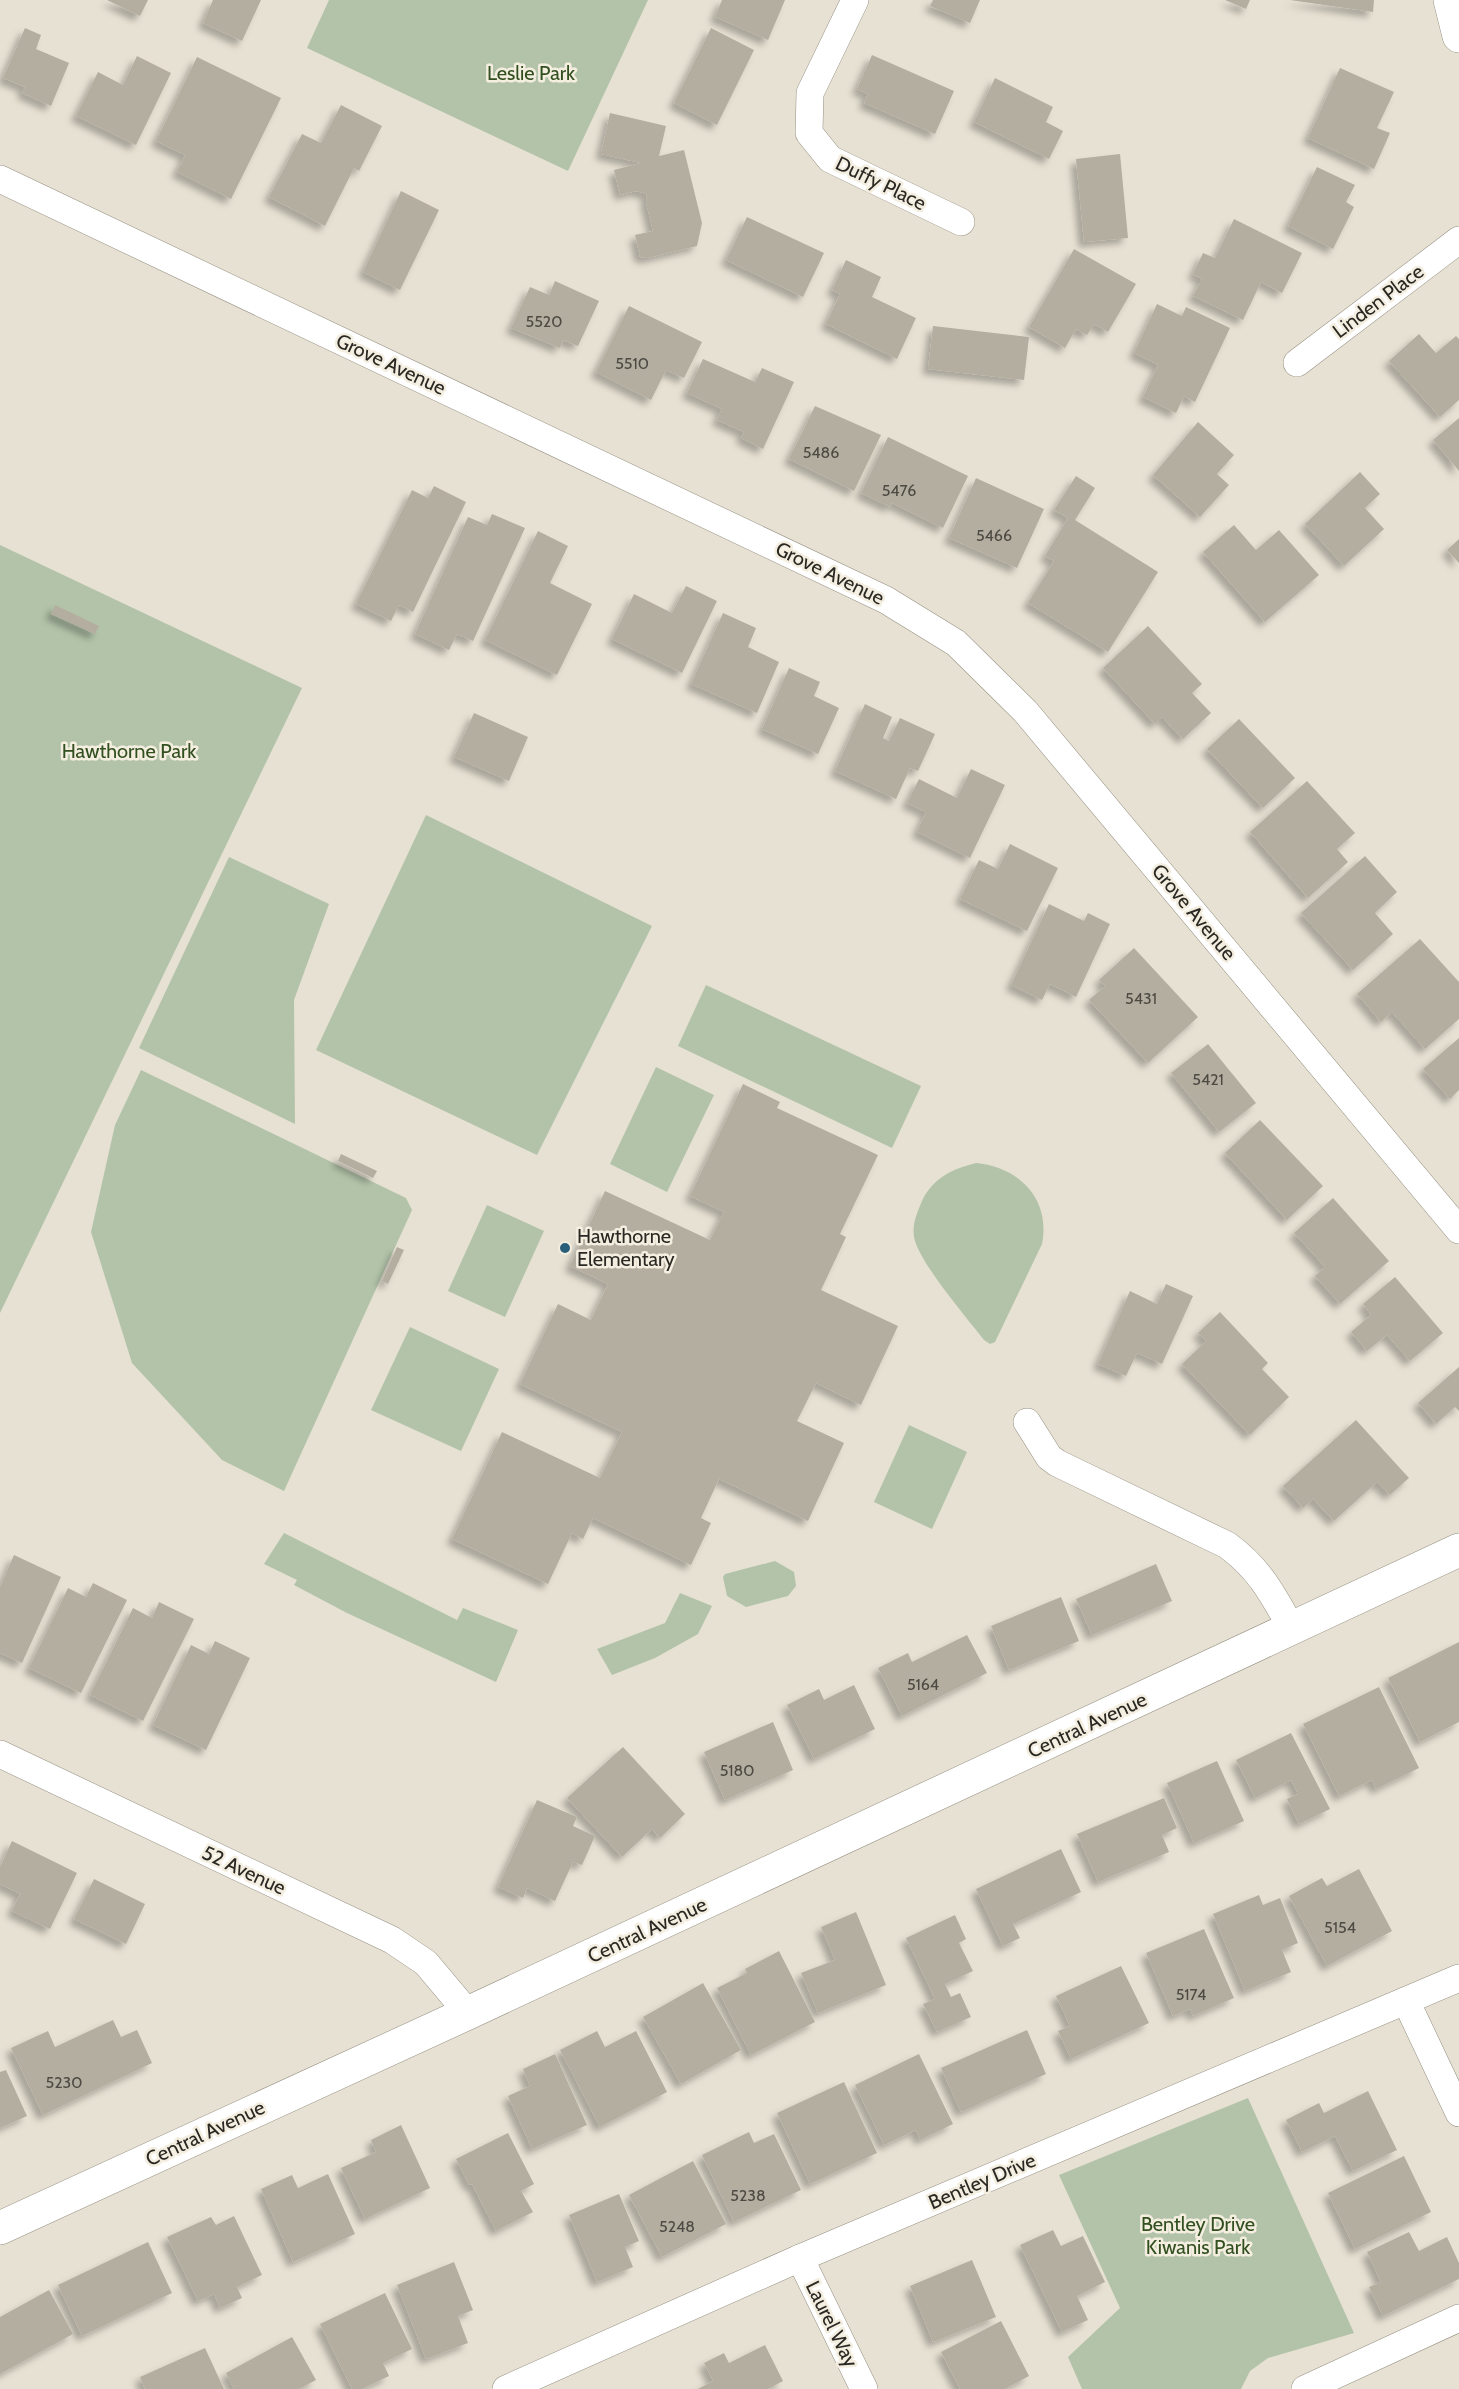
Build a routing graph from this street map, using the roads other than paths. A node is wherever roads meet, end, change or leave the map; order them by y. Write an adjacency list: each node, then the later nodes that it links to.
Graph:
1 (855, 0): 5 (street, Duffy Place)
2 (1450, 0): 3 (street)
3 (1459, 36)
4 (0, 179): 8 (street, Grove Avenue)
5 (961, 222)
6 (1459, 240): 7 (street, Linden Place)
7 (1297, 363)
8 (1459, 1230)
9 (1027, 1422): 11 (street)
10 (1459, 1550): 11 (street, Central Avenue)
11 (1292, 1629): 15 (street, Central Avenue)
12 (0, 1754): 15 (street, 52 Avenue)
13 (1459, 1978): 14 (street, Bentley Drive)
14 (1406, 2001): 16 (street); 18 (street, Bentley Drive)
15 (468, 2013): 17 (street, Central Avenue)
16 (1459, 2113)
17 (0, 2228)
18 (800, 2258): 20 (street, Bentley Drive); 21 (street, Laurel Way)
19 (1459, 2318): 22 (street)
20 (506, 2389)
21 (864, 2389)
22 (1305, 2389)

